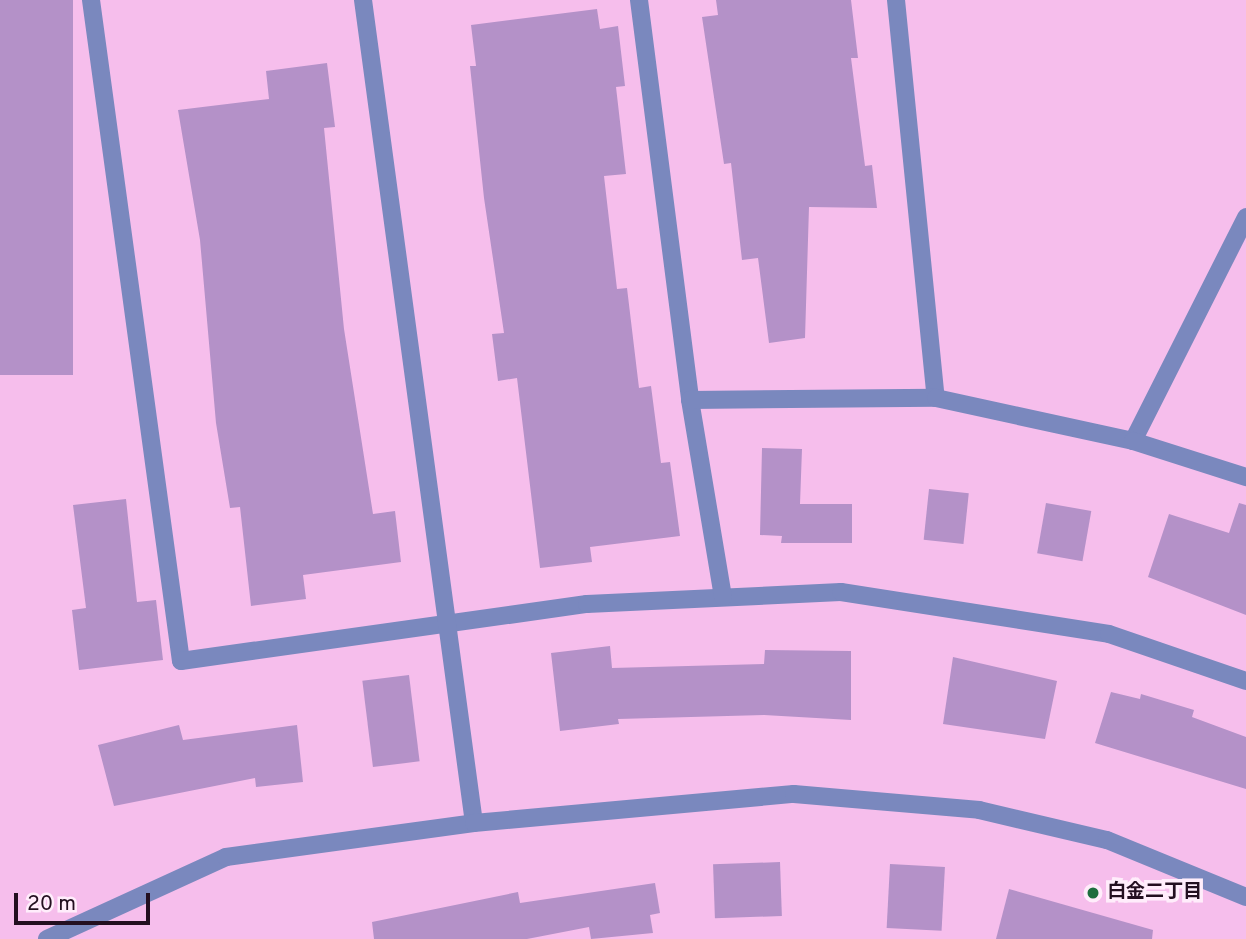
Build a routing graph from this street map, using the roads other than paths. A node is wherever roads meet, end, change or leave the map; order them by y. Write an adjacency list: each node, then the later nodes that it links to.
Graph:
1 (91, 0): 11 (street)
2 (363, 0): 11 (street)
3 (639, 0): 7 (street)
4 (896, 0): 6 (street)
5 (1246, 217): 8 (street)
6 (936, 398): 7 (street); 8 (street)
7 (690, 400): 10 (street)
8 (1133, 441): 9 (street)
9 (1246, 477)
10 (723, 597): 11 (street); 12 (street)
11 (448, 623): 13 (street)
12 (1246, 681)
13 (474, 823): 14 (street); 15 (street)
14 (1246, 897)
15 (47, 939)

